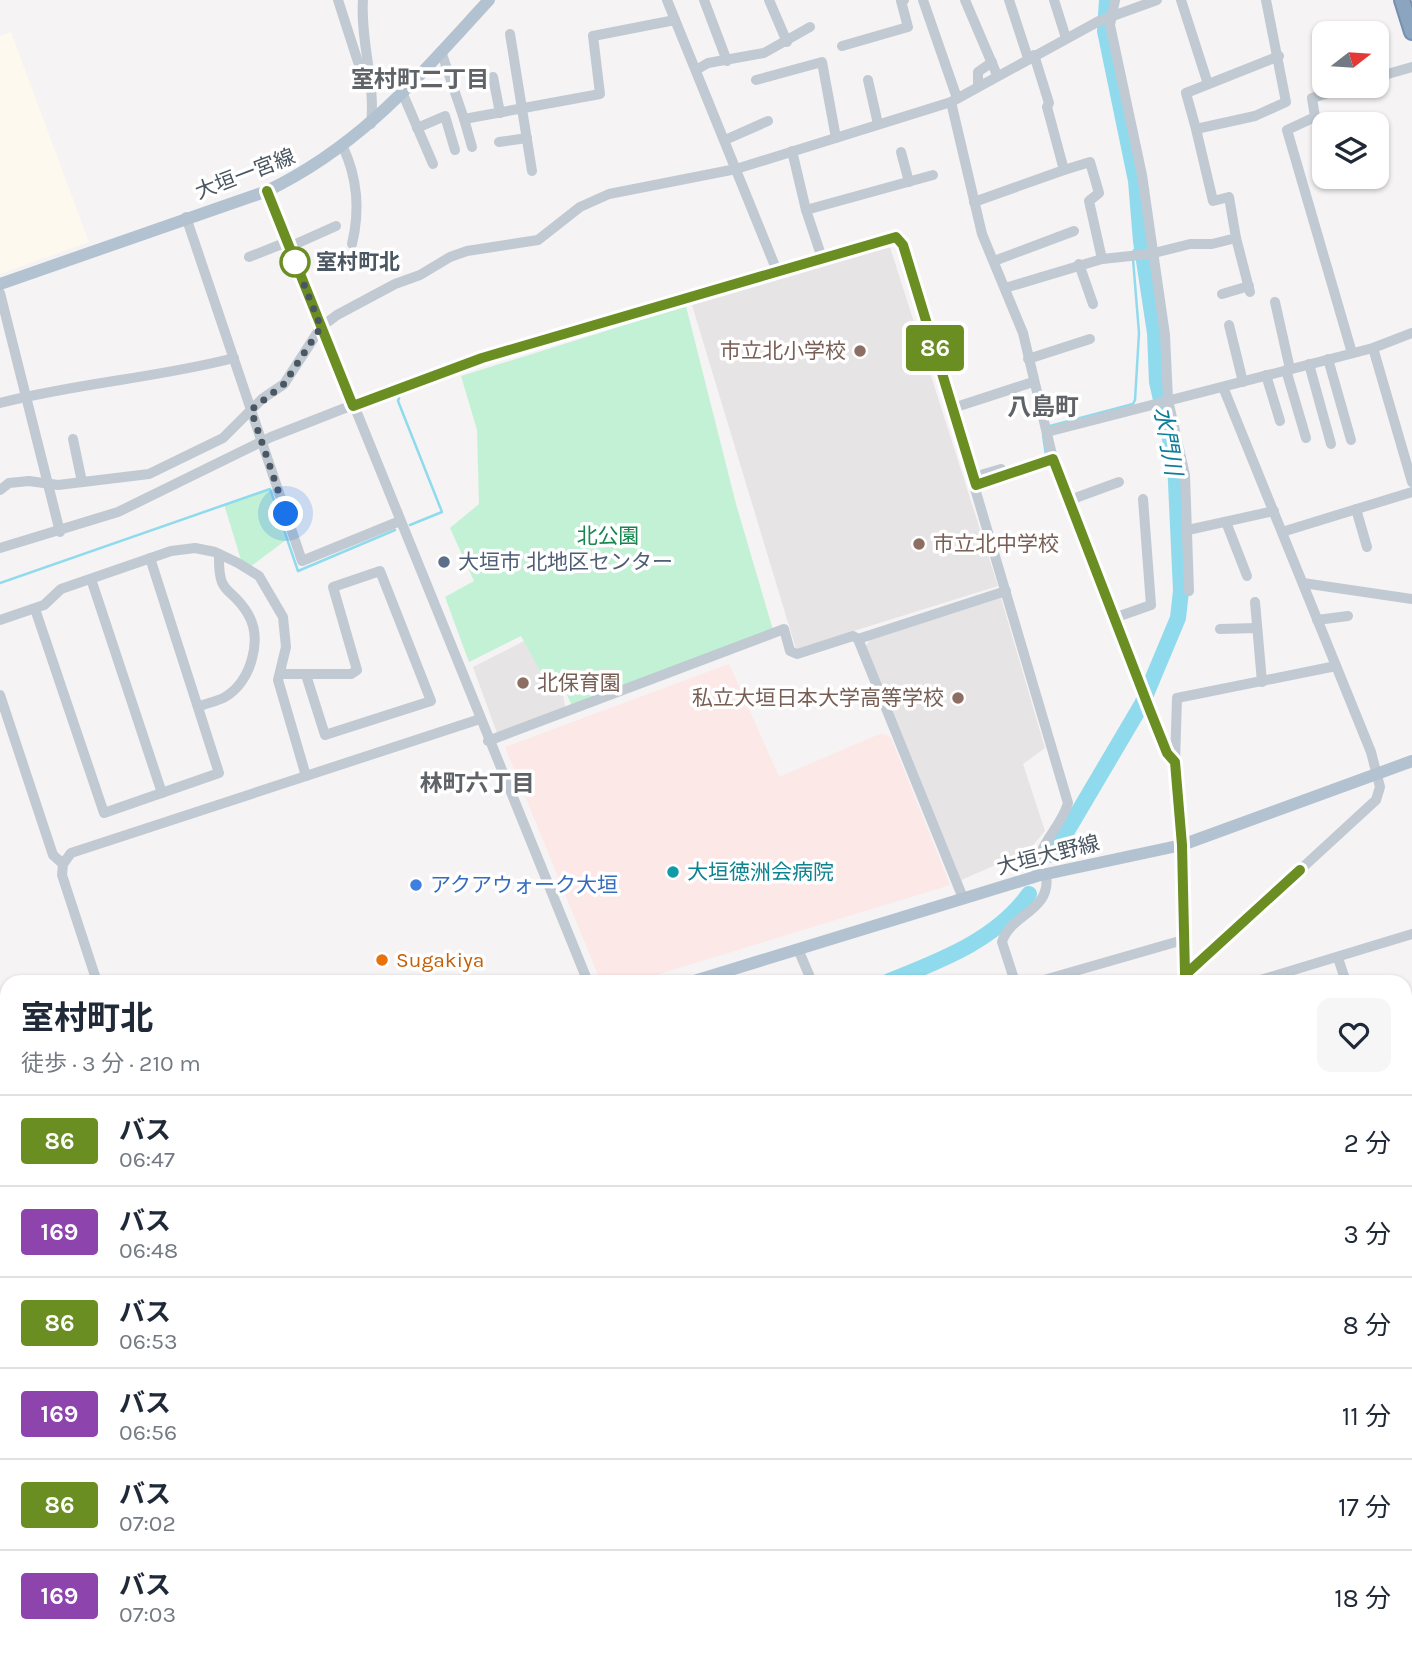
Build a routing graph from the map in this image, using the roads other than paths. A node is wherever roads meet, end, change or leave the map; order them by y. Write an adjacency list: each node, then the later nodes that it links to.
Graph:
1 (338, 0): 31 (street)
2 (363, 0): 31 (street)
3 (489, 0): 25 (main road, 大垣一宮線)
4 (667, 0): 18 (street)
5 (704, 0): 28 (street)
6 (769, 0): 23 (street)
7 (904, 0): 24 (street)
8 (923, 0): 42 (street)
9 (965, 0): 29 (street)
10 (1009, 0): 26 (street)
11 (1055, 0): 22 (street)
12 (1115, 0): 17 (street)
13 (1157, 0): 17 (street)
14 (1181, 0): 38 (street)
15 (1266, 0): 27 (street)
16 (1402, 0): 20 (highway)
17 (1107, 18): 22 (street); 75 (street)
18 (675, 20): 32 (street); 43 (street)
19 (810, 27): 23 (street)
20 (1412, 33)
21 (510, 34): 43 (street)
22 (1066, 38): 26 (street)
23 (787, 42): 28 (street)
24 (842, 46)
25 (441, 51): 40 (main road, 大垣一宮線); 45 (street)
26 (1031, 57): 34 (street); 62 (street)
27 (1279, 57): 38 (street); 50 (street)
28 (727, 61): 32 (street)
29 (992, 62): 34 (street); 39 (street)
30 (1412, 67): 33 (street)
31 (367, 68): 47 (street)
32 (695, 70): 53 (street)
33 (1390, 73)
34 (997, 75): 39 (street)
35 (493, 77): 44 (street)
36 (868, 79): 48 (street)
37 (756, 80): 52 (street)
38 (1208, 84): 50 (street)
39 (978, 85): 42 (street)
40 (402, 92): 47 (main road, 大垣一宮線); 49 (street)
41 (1312, 98): 93 (street)
42 (954, 100): 48 (street); 67 (street)
43 (522, 108): 44 (street); 51 (street)
44 (500, 113): 45 (street)
45 (464, 119): 56 (street)
46 (768, 121): 53 (street)
47 (371, 124): 55 (main road, 大垣一宮線)
48 (878, 124): 52 (street)
49 (417, 128): 57 (street); 60 (street)
50 (1196, 130): 72 (street)
51 (527, 138): 54 (street); 63 (street)
52 (836, 138): 58 (street)
53 (725, 140): 61 (street)
54 (499, 142)
55 (343, 147): 66 (main road, 大垣一宮線); 74 (street)
56 (472, 147)
57 (455, 150)
58 (792, 151): 61 (street); 68 (street)
59 (901, 152): 65 (street)
60 (433, 164)
61 (736, 169): 81 (street); 89 (street)
62 (1064, 170): 67 (street); 78 (street)
63 (532, 171)
64 (933, 175): 65 (street)
65 (909, 182): 68 (street)
66 (267, 191): 69 (main road, 大垣一宮線); 73 (street)
67 (974, 202): 79 (street)
68 (806, 210): 77 (street)
69 (186, 217): 82 (main road, 大垣一宮線); 94 (street)
70 (336, 226): 73 (street)
71 (1074, 231): 79 (street)
72 (1236, 238): 75 (street); 85 (street)
73 (288, 244): 76 (street); 89 (street)
74 (352, 244)
75 (1151, 254): 78 (street); 104 (street)
76 (249, 257)
77 (822, 258): 81 (street); 107 (street)
78 (1102, 259): 80 (street)
79 (994, 261): 83 (street)
80 (1079, 264): 83 (street); 87 (street)
81 (777, 271): 106 (street)
82 (0, 284)
83 (1005, 288): 95 (street)
84 (0, 293): 103 (street)
85 (1222, 294)
86 (1275, 302): 98 (street)
87 (1093, 304)
88 (1229, 325): 101 (street)
89 (321, 327): 106 (street); 108 (street)
90 (1412, 332): 92 (street)
91 (1090, 339): 95 (street)
92 (1373, 348): 93 (street); 122 (street)
93 (1352, 353): 96 (street)
94 (234, 358): 103 (street); 108 (street)
95 (1028, 359): 100 (street)
96 (1328, 359): 97 (street); 113 (street)
97 (1309, 364): 98 (street); 115 (street)
98 (1288, 370): 99 (street); 111 (street)
99 (1266, 376): 101 (street); 109 (street)
100 (1033, 382): 107 (street); 110 (street)
101 (1243, 382): 102 (street)
102 (1223, 387): 104 (street); 128 (street)
103 (27, 396): 105 (street); 119 (street)
104 (1167, 400): 110 (street); 131 (street)
105 (0, 403)
106 (353, 406): 114 (street); 129 (street)
107 (953, 408): 118 (street)
108 (251, 410): 114 (street); 120 (street)
109 (1280, 421)
110 (1047, 432): 116 (street)
111 (1306, 438)
112 (73, 439): 120 (street)
113 (1351, 439)
114 (262, 442): 129 (street); 132 (street)
115 (1331, 444)
116 (1053, 459): 118 (street); 126 (street)
117 (1004, 468): 118 (street)
118 (975, 481): 141 (street)
119 (48, 482): 120 (street); 123 (street); 132 (street)
120 (82, 482)
121 (1119, 482): 126 (street)
122 (1412, 482)
123 (0, 490)
124 (1412, 492): 127 (street)
125 (1143, 499): 147 (street)
126 (1067, 501): 147 (street)
127 (1356, 509): 133 (street); 134 (street)
128 (1274, 511): 130 (street); 133 (street)
129 (400, 521): 159 (street)
130 (1226, 522): 131 (street); 138 (street)
131 (1188, 530): 142 (street)
132 (60, 531): 135 (street)
133 (1282, 532): 140 (street)
134 (1367, 547)
135 (0, 548)
136 (219, 554): 137 (street); 154 (street); 158 (street)
137 (150, 558): 139 (street); 158 (street)
138 (1247, 576)
139 (91, 579): 145 (street); 165 (street)
140 (1303, 583): 143 (street); 149 (street)
141 (1006, 591): 152 (street); 168 (street)
142 (1189, 591)
143 (1412, 599)
144 (1255, 602): 150 (street)
145 (35, 609): 148 (street); 165 (street)
146 (1348, 616): 149 (street)
147 (1114, 618): 162 (street)
148 (0, 620)
149 (1318, 620): 153 (street)
150 (1257, 628): 151 (street); 156 (street)
151 (1220, 629)
152 (858, 639): 160 (street); 169 (street)
153 (1336, 666): 156 (street); 163 (street)
154 (280, 674): 155 (street); 164 (street)
155 (306, 675): 155 (street)
156 (1262, 682): 162 (street)
157 (0, 695): 167 (street)
158 (200, 706): 165 (street)
159 (480, 719): 160 (street); 164 (street)
160 (488, 741): 175 (street)
161 (1412, 761): 163 (main road, 大垣大野線)
162 (1175, 762): 166 (street)
163 (1376, 774): 166 (main road, 大垣大野線); 181 (street)
164 (306, 776): 167 (street)
165 (162, 793)
166 (1182, 845): 168 (main road, 大垣大野線); 171 (street)
167 (63, 864): 174 (street)
168 (1042, 875): 169 (main road, 大垣大野線); 178 (street)
169 (962, 898): 172 (main road, 大垣大野線)
170 (1412, 934): 173 (street)
171 (1183, 940): 179 (street); 180 (street)
172 (797, 949): 176 (main road, 大垣大野線); 177 (street)
173 (1338, 958): 182 (street); 183 (street)
174 (95, 975)
175 (585, 975)
176 (730, 975)
177 (809, 975)
178 (1013, 975)
179 (1061, 975)
180 (1183, 975)
181 (1187, 975)
182 (1278, 975)
183 (1344, 975)

